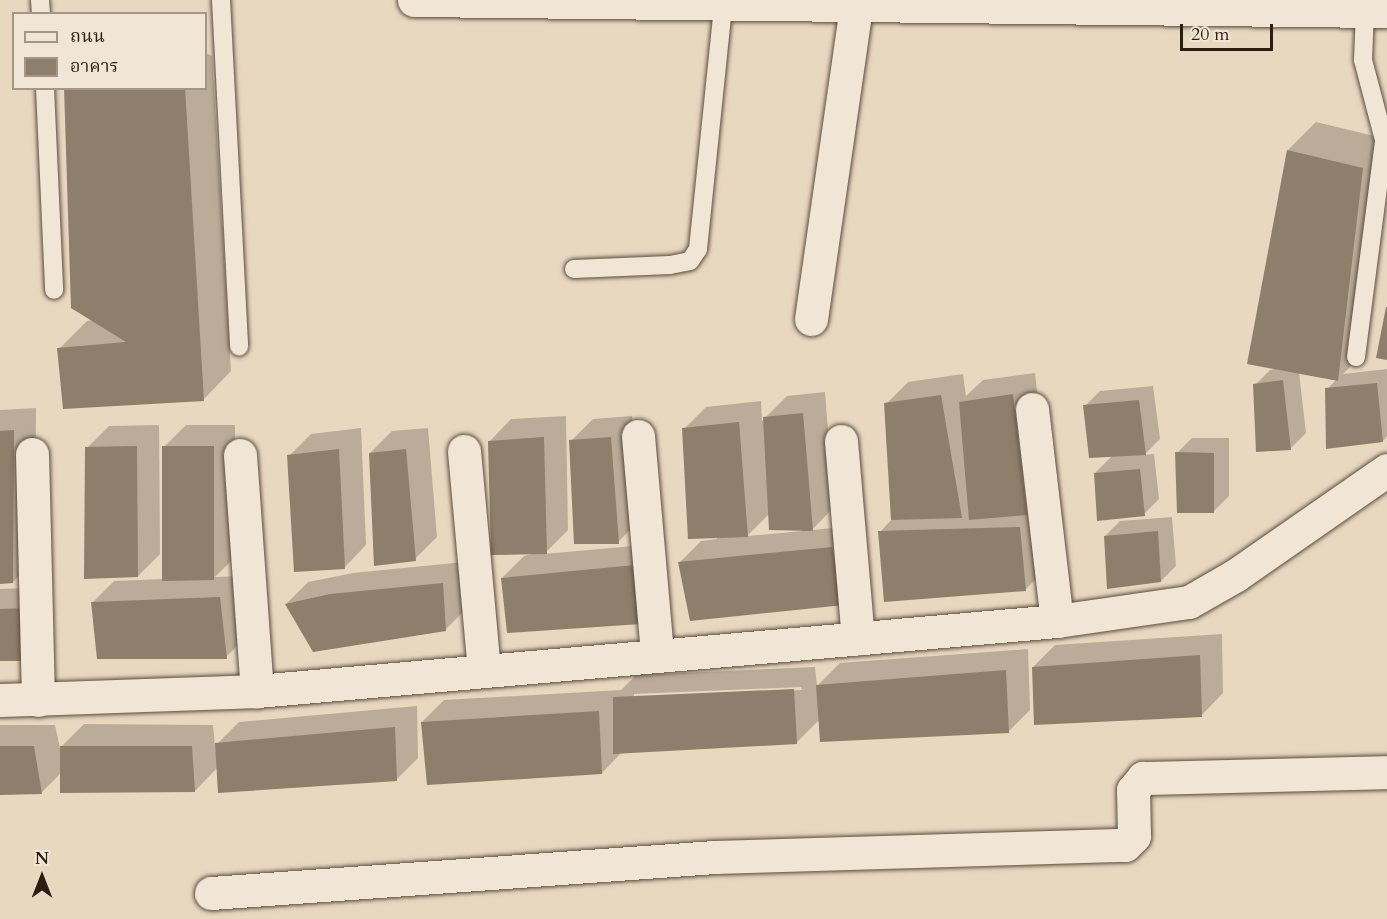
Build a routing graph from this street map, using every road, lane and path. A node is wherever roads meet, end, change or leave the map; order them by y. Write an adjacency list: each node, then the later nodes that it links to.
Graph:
1 (221, 0): 10 (lane)
2 (414, 0): 3 (street)
3 (723, 5): 4 (street); 7 (lane)
4 (856, 6): 5 (street); 9 (street)
5 (1376, 11): 11 (lane)
6 (45, 90): 8 (lane)
7 (574, 269)
8 (54, 290)
9 (812, 319)
10 (239, 347)
11 (1356, 357)
12 (1032, 409): 19 (street)
13 (638, 436): 21 (street)
14 (841, 441): 20 (street)
15 (464, 451): 22 (street)
16 (32, 454): 25 (street)
17 (240, 455): 23 (street)
18 (1387, 470): 19 (street)
19 (1057, 621): 20 (street)
20 (858, 638): 21 (street)
21 (657, 655): 22 (street)
22 (484, 670): 23 (street)
23 (257, 691): 25 (street)
24 (0, 700): 25 (street)
25 (38, 700)
26 (1387, 772): 27 (street)
27 (212, 893)

